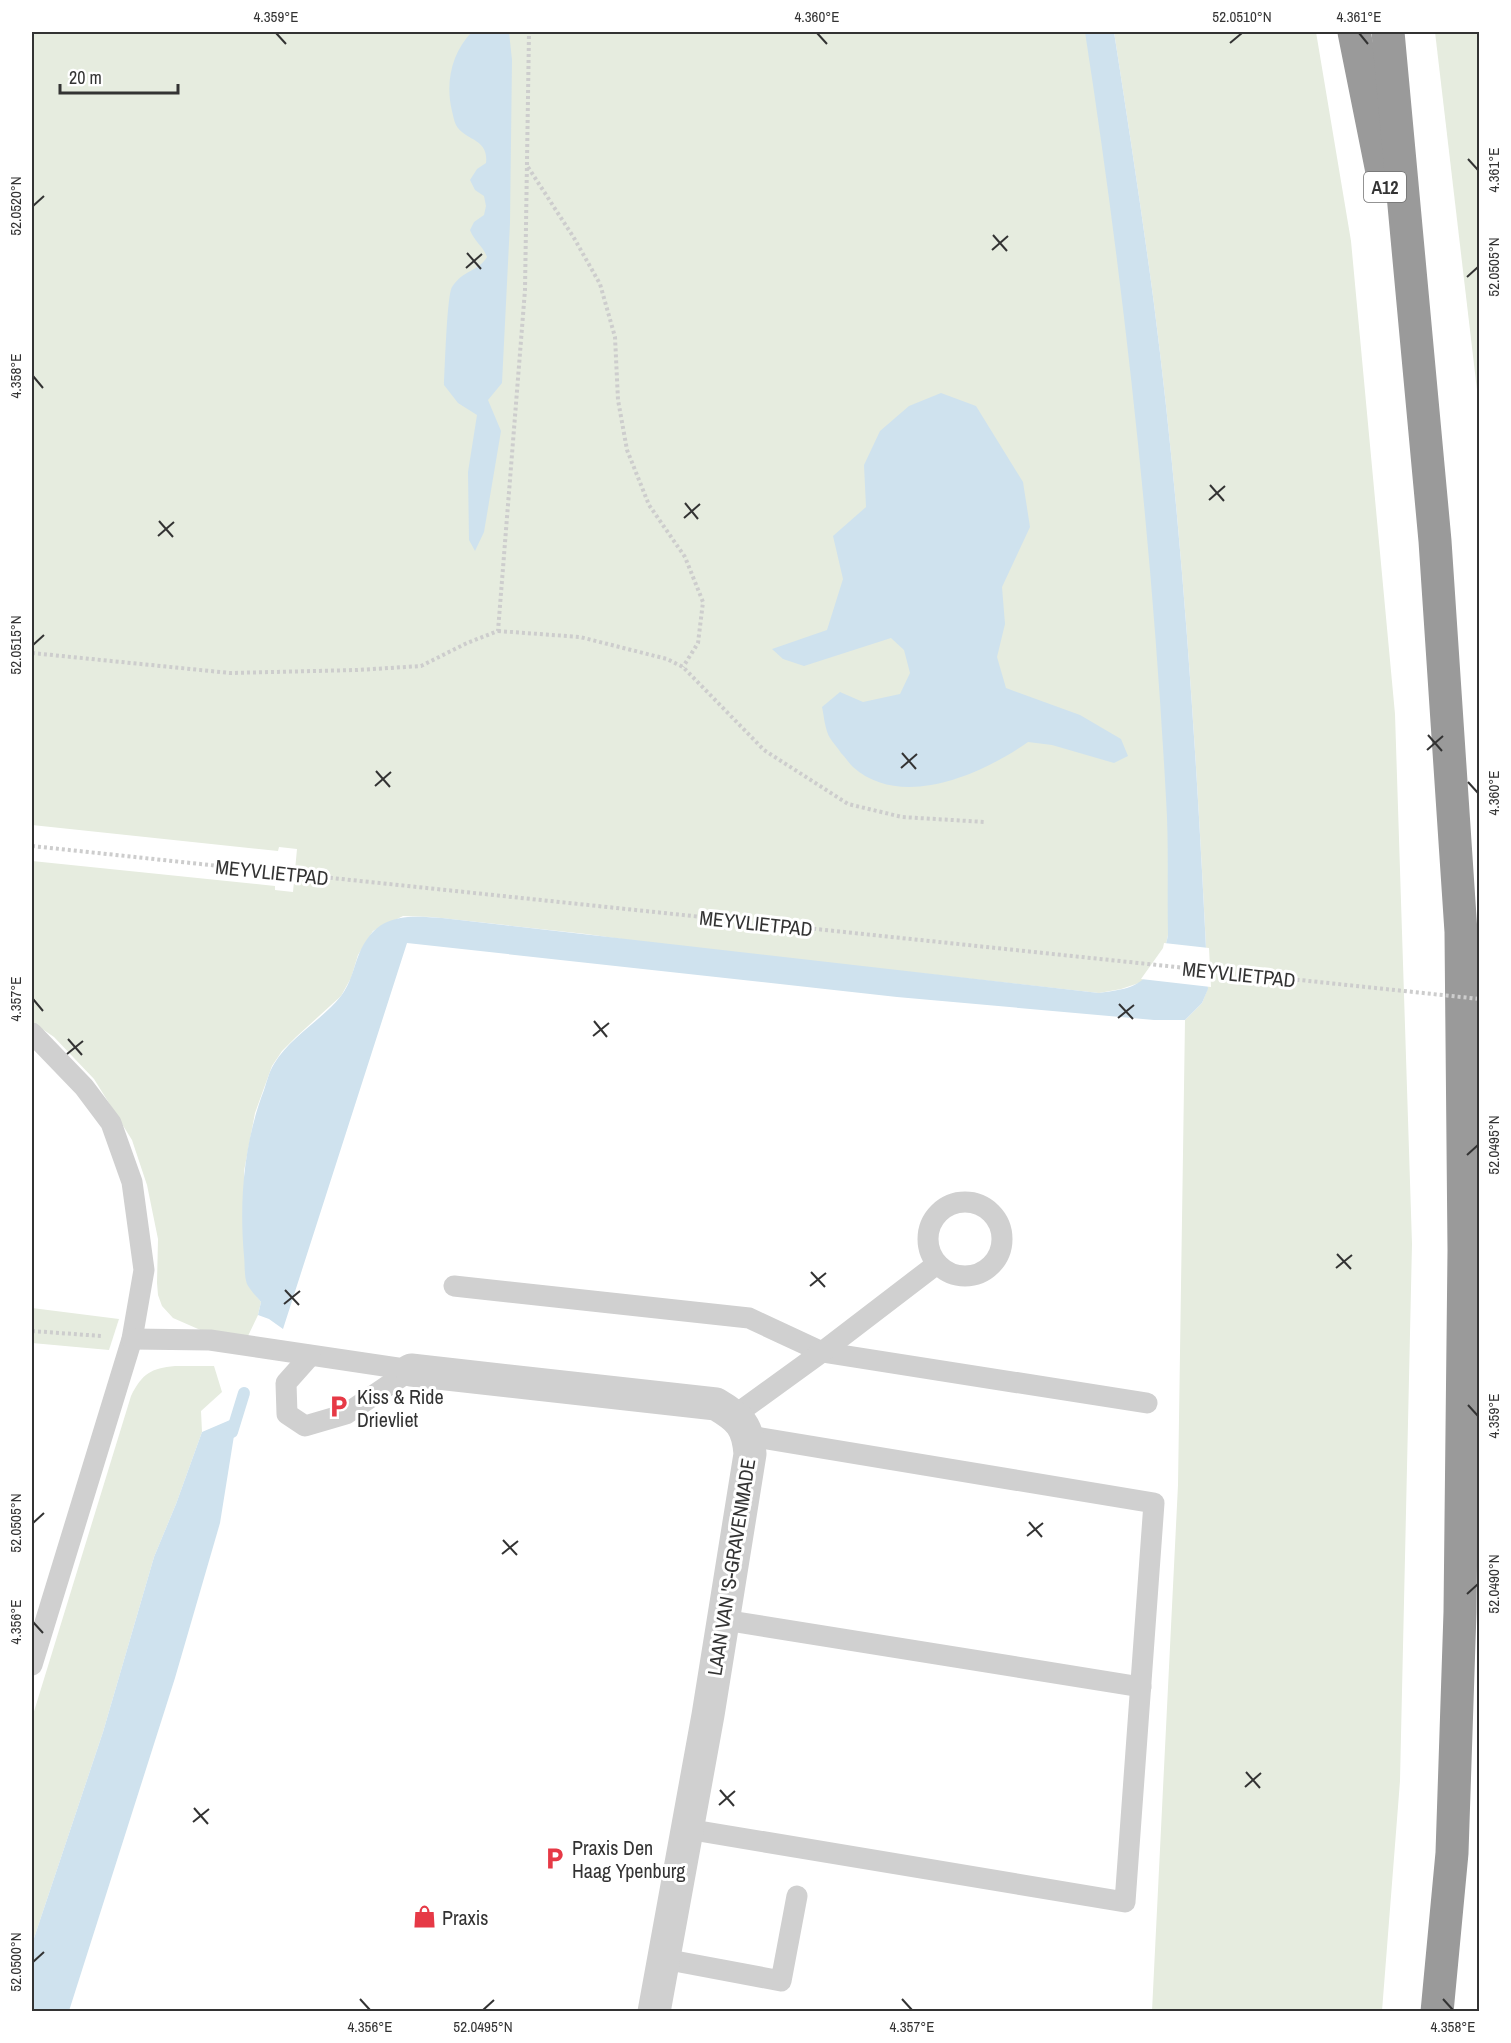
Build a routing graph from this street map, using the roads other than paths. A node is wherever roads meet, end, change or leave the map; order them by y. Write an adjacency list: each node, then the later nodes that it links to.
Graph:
1 (1354, 32): 3 (highway, A12)
2 (1388, 32): 3 (highway)
3 (1416, 342): 20 (highway)
4 (32, 1033): 7 (lane)
5 (937, 1264): 8 (lane)
6 (454, 1286): 8 (lane)
7 (132, 1339): 9 (lane); 14 (lane)
8 (822, 1352): 11 (lane); 12 (lane)
9 (310, 1356): 10 (lane); 10 (lane)
10 (411, 1370): 12 (street)
11 (1148, 1403)
12 (742, 1425): 13 (street, LAAN VAN 'S-GRAVENMADE); 15 (lane)
13 (724, 1620): 15 (lane); 16 (street, LAAN VAN 'S-GRAVENMADE)
14 (32, 1665)
15 (1141, 1688): 16 (lane)
16 (687, 1829): 18 (street, LAAN VAN 'S-GRAVENMADE)
17 (797, 1896): 18 (lane)
18 (664, 1959): 19 (street, LAAN VAN 'S-GRAVENMADE)
19 (654, 2012)
20 (1437, 2012)

